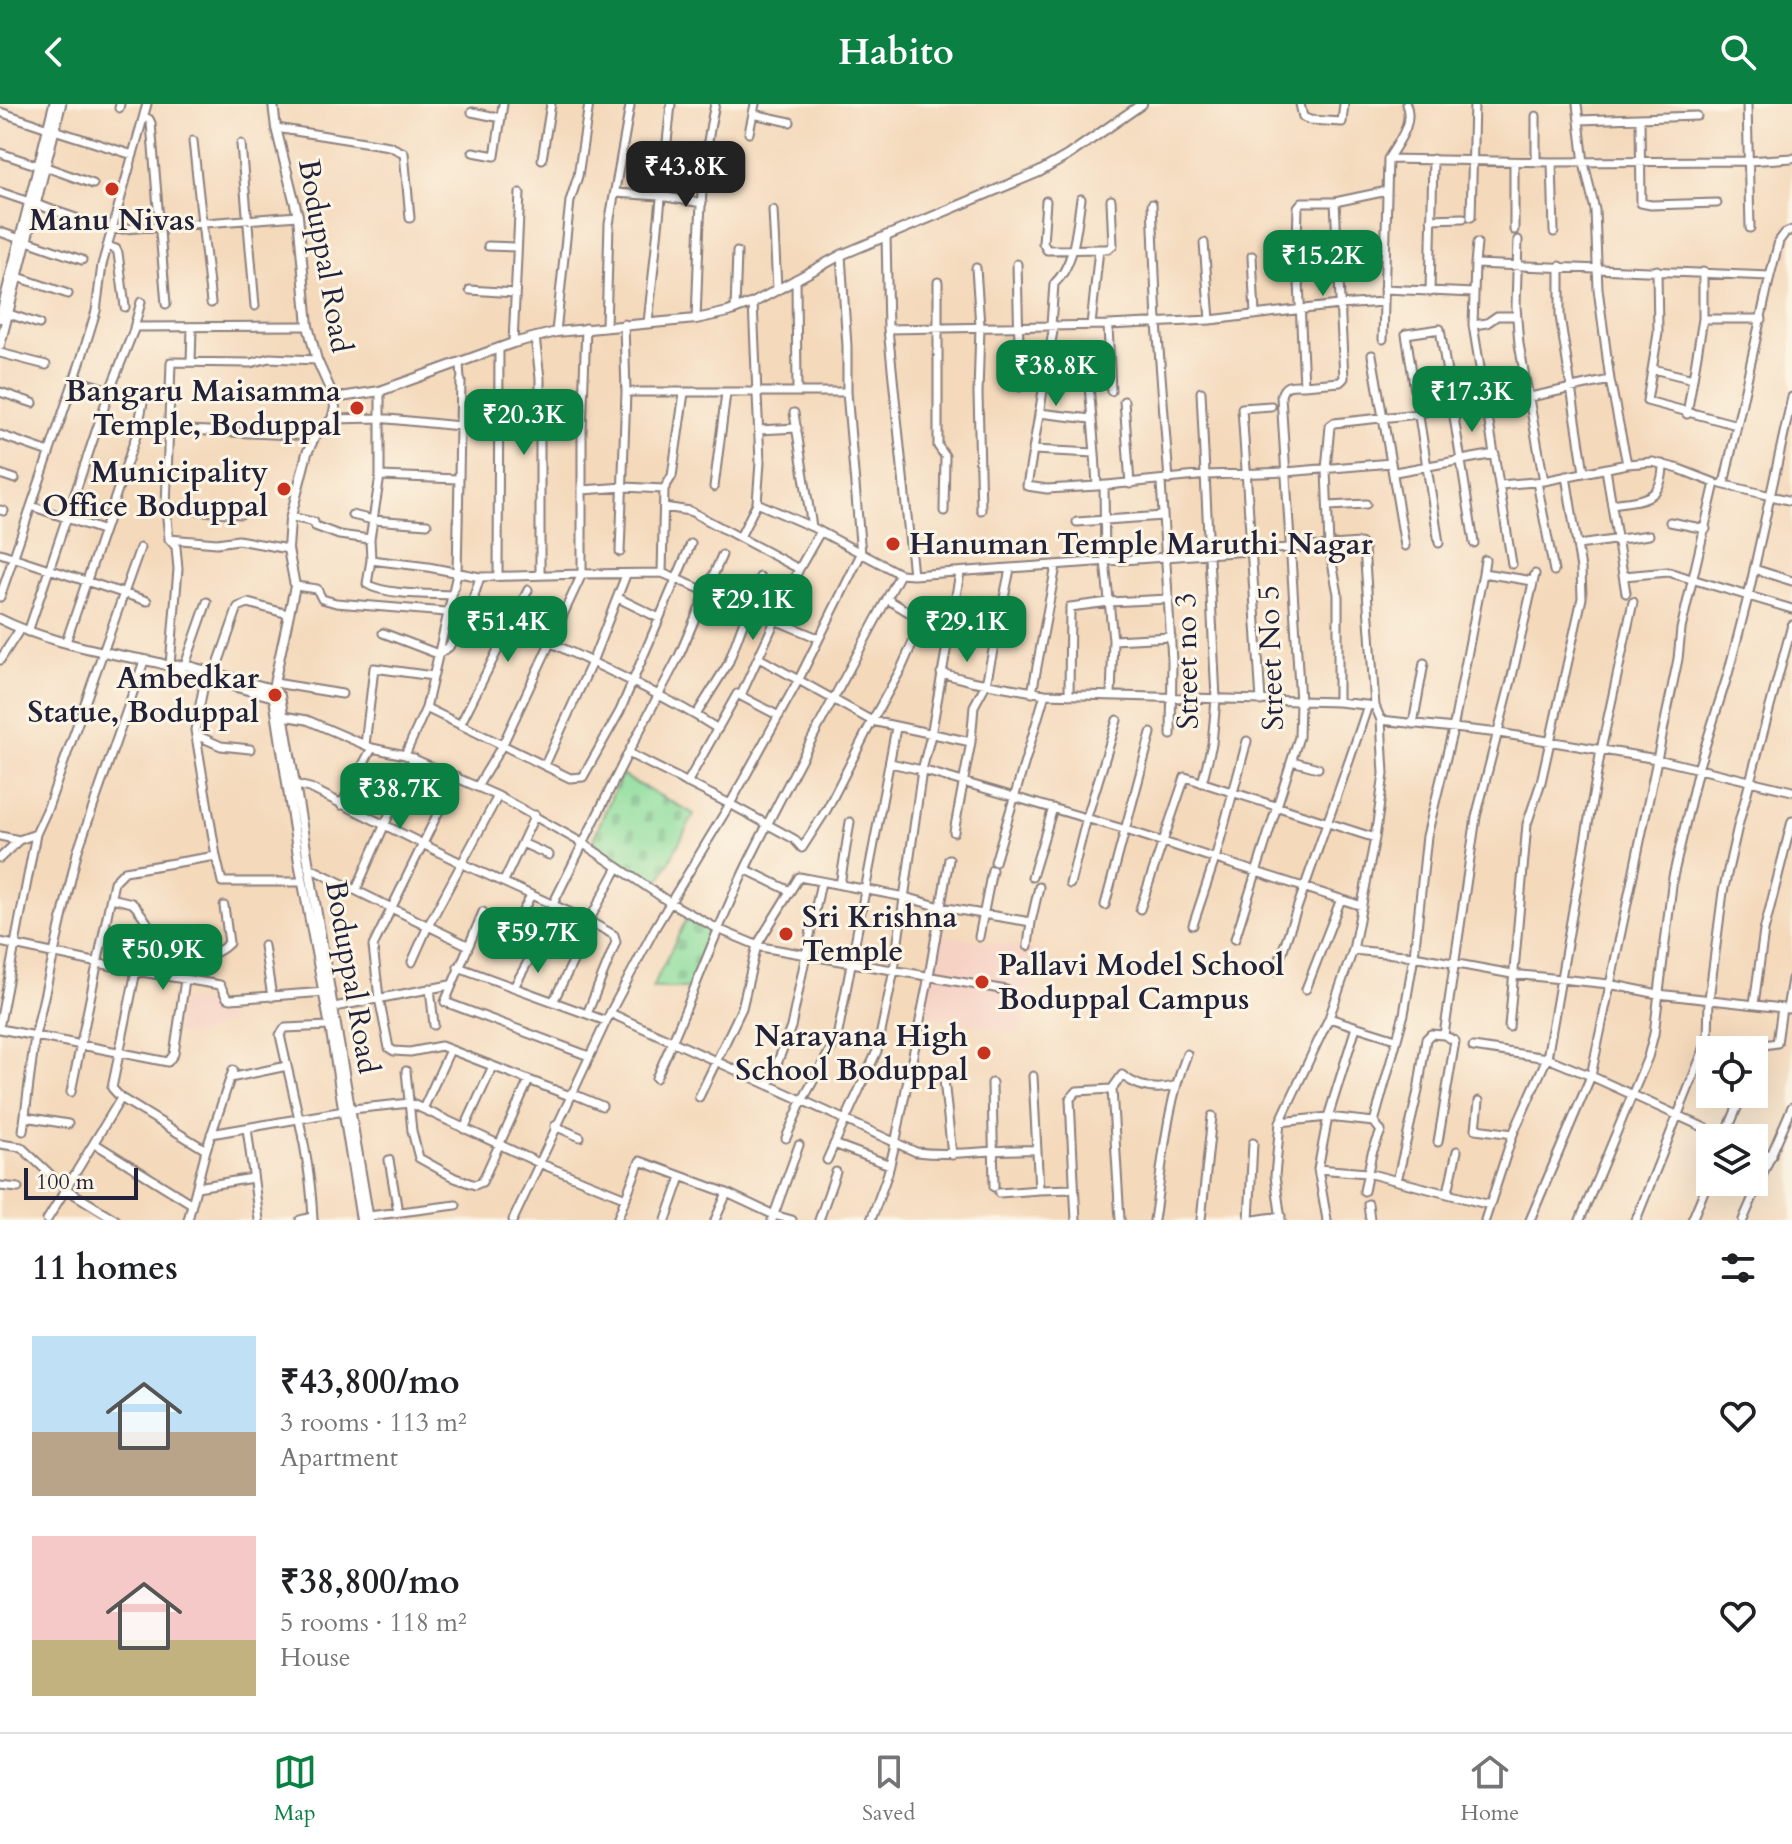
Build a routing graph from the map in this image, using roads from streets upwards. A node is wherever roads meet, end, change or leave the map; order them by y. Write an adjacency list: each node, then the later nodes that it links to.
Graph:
1 (54, 104): 31 (street)
2 (61, 104): 31 (street)
3 (147, 104): 25 (street)
4 (273, 104): 30 (street, Boduppal Road)
5 (503, 104): 26 (street)
6 (551, 104): 39 (street)
7 (589, 104): 145 (street)
8 (662, 104): 18 (street)
9 (715, 104): 60 (street)
10 (755, 104): 22 (street)
11 (1142, 104): 77 (street)
12 (1300, 104): 13 (street)
13 (1344, 104)
14 (1406, 104): 40 (street)
15 (1474, 104): 44 (street)
16 (1577, 104): 28 (street)
17 (1747, 104): 43 (street)
18 (671, 105): 55 (street)
19 (630, 106): 54 (street)
20 (0, 112): 31 (street)
21 (472, 112): 26 (street)
22 (753, 114): 29 (street); 32 (street)
23 (1536, 116): 46 (street)
24 (1697, 116): 27 (street)
25 (144, 117): 37 (street); 70 (street)
26 (501, 118): 35 (street)
27 (1640, 119): 28 (street); 42 (street)
28 (1579, 120): 48 (street)
29 (790, 122)
30 (276, 128): 65 (street, Boduppal Road); 66 (street)
31 (51, 129): 37 (street); 49 (street)
32 (749, 133)
33 (193, 141): 69 (street)
34 (241, 144): 68 (street)
35 (473, 152)
36 (0, 153): 49 (street)
37 (133, 155): 72 (street)
38 (1792, 158): 43 (street)
39 (542, 159)
40 (1388, 159): 41 (street); 51 (street)
41 (1433, 159): 44 (street); 67 (street)
42 (1640, 161): 43 (street); 48 (street); 61 (street)
43 (1748, 161): 71 (street)
44 (1471, 162): 45 (street); 67 (street)
45 (1514, 162): 46 (street); 73 (street)
46 (1536, 162): 47 (street)
47 (1552, 162): 48 (street); 76 (street)
48 (1584, 163): 95 (street)
49 (43, 166): 50 (street); 62 (street)
50 (93, 184)
51 (1387, 191): 59 (street); 105 (street)
52 (0, 192): 62 (street)
53 (520, 193): 84 (street)
54 (615, 193): 55 (street); 137 (street)
55 (660, 196): 60 (street); 128 (street)
56 (1081, 199): 86 (street)
57 (1111, 200): 85 (street)
58 (1046, 201): 86 (street)
59 (1335, 202): 116 (street); 119 (street)
60 (702, 203): 124 (street)
61 (1717, 203)
62 (32, 204): 72 (street); 78 (street)
63 (1152, 204): 129 (street)
64 (773, 210): 104 (street)
65 (298, 216): 68 (street); 136 (street, Boduppal Road)
66 (410, 218)
67 (1431, 219): 107 (street)
68 (249, 220): 69 (street); 117 (street)
69 (201, 222): 70 (street); 113 (street)
70 (160, 226): 72 (street); 115 (street)
71 (1750, 228)
72 (111, 230): 82 (street)
73 (1514, 230)
74 (1792, 230): 101 (street)
75 (0, 232): 78 (street)
76 (1554, 232)
77 (886, 235): 88 (street); 144 (street)
78 (24, 240): 90 (street); 100 (street)
79 (1518, 240): 93 (street)
80 (1204, 243): 127 (street)
81 (1477, 243): 92 (street)
82 (107, 246): 118 (street); 158 (street)
83 (488, 246): 84 (street)
84 (517, 247): 108 (street)
85 (1099, 249): 86 (street); 133 (street)
86 (1072, 251): 132 (street)
87 (737, 252): 120 (street)
88 (841, 255): 102 (street); 172 (street)
89 (1252, 256): 122 (street)
90 (82, 260)
91 (1017, 264): 139 (street)
92 (1475, 264): 93 (street); 109 (street)
93 (1518, 264): 94 (street); 123 (street)
94 (1560, 266): 95 (street); 165 (street)
95 (1598, 267): 97 (street); 160 (street)
96 (976, 268): 138 (street)
97 (1657, 270): 99 (street); 157 (street)
98 (0, 272): 100 (street)
99 (1703, 272): 101 (street); 125 (street)
100 (14, 276): 110 (street); 121 (street)
101 (1770, 276): 126 (street)
102 (796, 278): 104 (street); 171 (street)
103 (938, 282): 143 (street)
104 (777, 289): 114 (street)
105 (1384, 289): 107 (street); 112 (street)
106 (470, 290): 108 (street)
107 (1430, 292): 109 (street)
108 (515, 293): 148 (street)
109 (1474, 293): 135 (street)
110 (68, 294)
111 (141, 302): 140 (street)
112 (1384, 302): 116 (street); 147 (street)
113 (211, 303)
114 (753, 303): 120 (street); 176 (street)
115 (166, 304)
116 (1339, 305): 119 (street); 162 (street)
117 (255, 306)
118 (125, 307)
119 (1300, 309): 122 (street); 162 (street)
120 (735, 310): 124 (street)
121 (2, 314): 130 (street); 149 (street)
122 (1255, 315): 127 (street)
123 (1516, 316): 135 (street); 178 (street)
124 (696, 319): 128 (street)
125 (1703, 319): 126 (street); 159 (street)
126 (1762, 319): 195 (street)
127 (1210, 320): 129 (street)
128 (648, 323): 131 (street)
129 (1157, 323): 134 (street); 226 (street)
130 (39, 324)
131 (624, 324): 137 (street); 170 (street)
132 (1052, 325): 133 (street); 139 (street); 188 (street)
133 (1091, 325): 134 (street)
134 (1108, 325): 168 (street)
135 (1473, 325): 184 (street)
136 (308, 326): 141 (street); 153 (street, Boduppal Road)
137 (606, 326): 142 (street)
138 (980, 326): 139 (street); 143 (street); 245 (street)
139 (1019, 326): 164 (street)
140 (134, 328): 141 (street); 166 (street)
141 (192, 328): 154 (street)
142 (586, 328): 145 (street); 201 (street)
143 (940, 328): 144 (street); 246 (street)
144 (888, 329): 301 (street)
145 (556, 332): 146 (street)
146 (535, 337): 148 (street); 200 (street)
147 (1383, 339)
148 (513, 343): 150 (street)
149 (0, 345)
150 (499, 348): 155 (street); 197 (street)
151 (0, 353): 156 (street)
152 (1372, 355): 191 (street)
153 (317, 360): 154 (street); 180 (street, Boduppal Road)
154 (191, 362): 181 (street)
155 (460, 363): 161 (street); 167 (street)
156 (46, 365)
157 (1653, 369): 159 (street); 190 (street)
158 (73, 379): 166 (street); 206 (street)
159 (1693, 379): 190 (street)
160 (1610, 380): 165 (street); 211 (street)
161 (461, 381): 196 (street)
162 (1304, 385): 216 (street, Street No 5)
163 (1089, 386): 194 (street)
164 (1020, 387)
165 (1571, 388): 178 (street); 218 (street)
166 (110, 390): 177 (street); 251 (street)
167 (380, 391): 180 (street); 192 (street)
168 (1111, 391)
169 (0, 392): 183 (street)
170 (626, 392): 174 (street); 232 (street)
171 (797, 392): 172 (street); 176 (street)
172 (847, 392): 278 (street)
173 (1201, 392): 221 (street, Street no 3)
174 (684, 393): 175 (street); 234 (street)
175 (726, 393): 176 (street); 233 (street)
176 (758, 393): 202 (street)
177 (144, 397): 181 (street); 259 (street)
178 (1530, 397): 184 (street); 227 (street)
179 (1792, 397): 236 (street)
180 (334, 398): 193 (street, Boduppal Road)
181 (168, 400): 199 (street)
182 (1124, 401): 228 (street)
183 (33, 403)
184 (1487, 403): 185 (street); 208 (street)
185 (1452, 404): 189 (street); 189 (street); 209 (street)
186 (1271, 406): 220 (street)
187 (794, 413): 198 (street)
188 (1039, 413): 194 (street); 205 (street)
189 (1418, 414): 191 (street); 213 (street)
190 (1687, 414): 195 (street)
191 (1383, 417): 210 (street); 214 (street)
192 (378, 418): 193 (street); 196 (street); 222 (street)
193 (332, 419): 204 (street, Boduppal Road)
194 (1091, 419): 207 (street)
195 (1737, 425): 229 (street)
196 (460, 426): 197 (street); 225 (street)
197 (500, 426): 200 (street); 302 (street)
198 (797, 428): 202 (street); 257 (street)
199 (167, 429): 204 (street); 244 (street)
200 (540, 429): 201 (street); 299 (street)
201 (582, 430): 235 (street)
202 (759, 430): 238 (street)
203 (0, 435): 206 (street)
204 (315, 436): 250 (street, Boduppal Road)
205 (1033, 450): 207 (street); 231 (street)
206 (49, 452): 241 (street)
207 (1095, 453): 231 (street)
208 (1495, 454): 209 (street); 230 (street)
209 (1460, 462): 213 (street); 267 (street)
210 (1391, 463): 214 (street); 217 (street)
211 (1627, 464): 212 (street); 215 (street)
212 (1663, 464): 229 (street); 240 (street)
213 (1426, 468): 217 (street); 266 (street)
214 (1326, 469): 216 (street); 242 (street)
215 (1606, 469): 218 (street); 240 (street)
216 (1286, 472): 220 (street); 274 (street, Street No 5)
217 (1395, 472): 270 (street)
218 (1584, 472): 223 (street)
219 (0, 474): 224 (street)
220 (1247, 474): 221 (street); 276 (street)
221 (1207, 475): 226 (street); 280 (street, Street no 3)
222 (380, 476): 225 (street); 252 (street)
223 (1566, 476): 227 (street); 269 (street)
224 (15, 479)
225 (458, 479): 296 (street)
226 (1165, 481): 228 (street); 249 (street)
227 (1541, 481): 230 (street); 292 (street)
228 (1130, 484): 231 (street)
229 (1719, 484): 236 (street); 258 (street)
230 (1501, 485): 286 (street)
231 (1100, 486): 253 (street)
232 (624, 487): 234 (street); 235 (street); 275 (street)
233 (714, 487)
234 (664, 489): 243 (street)
235 (582, 490): 297 (street)
236 (1770, 495): 237 (street); 290 (street)
237 (1792, 501)
238 (757, 503): 257 (street); 262 (street)
239 (1366, 504): 242 (street)
240 (1612, 504): 265 (street)
241 (31, 506): 251 (street); 281 (street)
242 (1329, 506): 271 (street)
243 (664, 507): 262 (street); 293 (street)
244 (166, 508): 247 (street); 263 (street)
245 (981, 510)
246 (944, 511)
247 (241, 514)
248 (352, 515): 252 (street)
249 (1163, 516): 253 (street); 282 (street)
250 (291, 517): 264 (street); 273 (street, Boduppal Road)
251 (66, 518): 259 (street); 291 (street)
252 (373, 520): 256 (street); 264 (street)
253 (1105, 521): 254 (street); 285 (street)
254 (1077, 522)
255 (1670, 522): 258 (street)
256 (427, 524)
257 (812, 527): 260 (street)
258 (1706, 529): 307 (street)
259 (102, 530): 309 (street)
260 (820, 532): 278 (street); 288 (street)
261 (1649, 535): 265 (street)
262 (740, 537): 288 (street)
263 (169, 539): 273 (street); 350 (street)
264 (370, 539): 283 (street)
265 (1618, 539): 269 (street); 303 (street)
266 (1439, 543)
267 (1474, 543)
268 (691, 544): 306 (street)
269 (1578, 545): 391 (street)
270 (1405, 546)
271 (1329, 547): 274 (street); 370 (street); 371 (street)
272 (140, 548): 314 (street)
273 (288, 549): 310 (street, Boduppal Road)
274 (1291, 550): 276 (street); 369 (street, Street No 5)
275 (620, 552)
276 (1251, 552): 280 (street); 368 (street)
277 (0, 553): 281 (street)
278 (861, 554): 298 (street); 338 (street)
279 (722, 555): 312 (street)
280 (1208, 556): 282 (street); 367 (street, Street no 3)
281 (13, 558): 291 (street); 316 (street)
282 (1167, 558): 285 (street); 320 (street)
283 (371, 560): 296 (street); 315 (street)
284 (1485, 560): 295 (street)
285 (1105, 561): 287 (street); 324 (street)
286 (1512, 564)
287 (1056, 566): 289 (street); 358 (street)
288 (799, 569): 332 (street)
289 (1010, 569): 294 (street); 356 (street)
290 (1754, 569): 308 (street); 317 (street)
291 (49, 570): 309 (street); 335 (street)
292 (1554, 571)
293 (662, 573): 300 (street); 306 (street)
294 (960, 573): 301 (street); 351 (street)
295 (1483, 573): 383 (street); 385 (street)
296 (457, 574): 304 (street); 315 (street)
297 (582, 574): 299 (street); 300 (street); 341 (street)
298 (900, 574): 301 (street); 319 (street)
299 (540, 575): 302 (street)
300 (626, 575): 318 (street)
301 (913, 575)
302 (498, 576): 304 (street)
303 (1624, 576): 307 (street); 313 (street)
304 (480, 577): 323 (street)
305 (760, 577): 326 (street)
306 (675, 579): 312 (street); 330 (street)
307 (1693, 579): 317 (street); 398 (street)
308 (1792, 581)
309 (85, 583): 314 (street); 340 (street)
310 (295, 586): 328 (street); 329 (street, Boduppal Road)
311 (528, 590): 333 (street)
312 (707, 591): 326 (street); 363 (street)
313 (1626, 593)
314 (123, 594): 321 (street); 342 (street)
315 (451, 595): 328 (street)
316 (0, 597)
317 (1748, 597): 327 (street); 403 (street)
318 (618, 598): 330 (street); 347 (street)
319 (887, 599): 366 (street); 378 (street)
320 (1169, 599): 324 (street); 337 (street)
321 (147, 601)
322 (207, 602): 349 (street)
323 (474, 602): 333 (street); 343 (street)
324 (1109, 602): 339 (street); 362 (street)
325 (1633, 602): 395 (street)
326 (749, 609): 332 (street); 373 (street)
327 (1792, 609)
328 (446, 612): 343 (street)
329 (288, 614): 353 (street); 357 (street, Boduppal Road)
330 (659, 618): 355 (street)
331 (0, 619): 335 (street)
332 (775, 620): 338 (street); 344 (street)
333 (511, 624): 341 (street); 380 (street)
334 (1792, 625): 407 (street)
335 (24, 630): 340 (street); 345 (street)
336 (383, 633): 343 (street)
337 (1171, 637): 339 (street); 365 (street)
338 (818, 638): 354 (street)
339 (1113, 640): 364 (street)
340 (66, 642): 342 (street)
341 (551, 645): 347 (street); 392 (street)
342 (102, 652): 346 (street); 429 (street)
343 (438, 654): 352 (street)
344 (759, 658): 354 (street); 361 (street)
345 (0, 660)
346 (144, 661): 350 (street); 487 (street)
347 (592, 662): 355 (street); 401 (street)
348 (1424, 663): 379 (street)
349 (185, 665): 350 (street); 353 (street)
350 (171, 666): 353 (street)
351 (941, 673): 356 (street); 387 (street)
352 (433, 676): 372 (street); 393 (street)
353 (211, 677): 357 (street); 386 (street)
354 (799, 679): 366 (street); 375 (street)
355 (632, 683): 363 (street); 401 (street)
356 (986, 684): 358 (street); 390 (street)
357 (274, 692): 359 (street); 374 (street, Boduppal Road); 410 (street, Boduppal Road)
358 (1032, 693): 360 (street)
359 (342, 694)
360 (1045, 694): 362 (street); 415 (street)
361 (741, 695): 375 (street); 382 (street)
362 (1069, 695): 364 (street)
363 (658, 696): 373 (street); 396 (street)
364 (1111, 696): 365 (street)
365 (1173, 698): 367 (street); 388 (street)
366 (835, 699): 378 (street); 425 (street)
367 (1216, 699): 368 (street); 409 (street, Street no 3)
368 (1261, 701): 369 (street)
369 (1300, 702): 370 (street); 399 (street, Street No 5)
370 (1338, 702): 371 (street)
371 (1372, 706): 377 (street); 424 (street)
372 (426, 708): 380 (street); 397 (street)
373 (696, 715): 382 (street)
374 (284, 716): 393 (street); 410 (street, Boduppal Road)
375 (779, 716): 416 (street)
376 (1117, 720): 421 (street)
377 (1381, 720): 379 (street); 431 (street)
378 (872, 721): 381 (street); 425 (street)
379 (1413, 724): 383 (street)
380 (460, 725): 392 (street)
381 (896, 728): 387 (street); 400 (street)
382 (718, 729): 408 (street)
383 (1453, 729): 385 (street); 489 (street)
384 (1151, 733): 427 (street)
385 (1499, 733): 391 (street); 493 (street)
386 (196, 735): 394 (street); 438 (street)
387 (931, 735): 390 (street); 404 (street)
388 (1171, 735)
389 (1247, 741): 413 (street)
390 (971, 742): 406 (street)
391 (1550, 743): 395 (street); 498 (street)
392 (503, 744): 401 (street); 411 (street)
393 (368, 747): 397 (street); 417 (street)
394 (250, 749)
395 (1601, 750): 398 (street); 502 (street)
396 (628, 753): 408 (street); 436 (street)
397 (410, 756): 405 (street); 426 (street)
398 (1657, 759): 403 (street); 503 (street)
399 (1292, 761): 402 (street); 418 (street, Street No 5)
400 (890, 763): 404 (street); 457 (street)
401 (545, 765)
402 (1318, 768)
403 (1698, 769): 407 (street); 510 (street)
404 (922, 770): 406 (street); 459 (street)
405 (456, 776): 411 (street); 435 (street)
406 (964, 782): 415 (street); 428 (street)
407 (1751, 782): 412 (street); 513 (street)
408 (687, 783): 416 (street)
409 (1202, 783): 413 (street); 434 (street)
410 (290, 784): 417 (street); 443 (street, Boduppal Road); 449 (street, Boduppal Road)
411 (477, 787): 414 (street)
412 (1792, 791)
413 (1232, 792): 418 (street); 441 (street)
414 (498, 796): 420 (street); 442 (street)
415 (1014, 796): 419 (street); 471 (street)
416 (730, 804): 425 (street); 462 (street)
417 (341, 805): 426 (street)
418 (1277, 807): 424 (street); 446 (street, Street No 5)
419 (1053, 808): 421 (street); 447 (street)
420 (535, 815): 433 (street); 436 (street)
421 (1087, 817): 427 (street); 451 (street)
422 (1792, 821): 515 (street)
423 (850, 822): 452 (street)
424 (1328, 822): 431 (street); 454 (street)
425 (767, 825): 445 (street)
426 (385, 826): 435 (street); 455 (street)
427 (1123, 829): 434 (street); 464 (street)
428 (954, 832)
429 (36, 834): 432 (street); 481 (street)
430 (0, 836): 432 (street)
431 (1375, 838): 466 (street)
432 (19, 840): 439 (street)
433 (522, 843): 437 (street); 448 (street)
434 (1164, 843): 441 (street); 469 (street)
435 (423, 844): 442 (street); 468 (street)
436 (584, 844): 444 (street); 463 (street)
437 (549, 855)
438 (216, 856): 449 (street); 460 (street)
439 (0, 858)
440 (949, 859): 467 (street)
441 (1215, 859): 446 (street); 474 (street)
442 (463, 864): 448 (street); 475 (street)
443 (308, 867): 455 (street); 509 (street, Boduppal Road)
444 (618, 867): 462 (street); 472 (street)
445 (745, 869): 456 (street); 476 (street)
446 (1257, 873): 454 (street); 479 (street, Street No 5)
447 (1032, 877)
448 (504, 881): 458 (street)
449 (302, 882): 509 (street, Boduppal Road)
450 (821, 882): 452 (street); 456 (street); 488 (street)
451 (1070, 884)
452 (840, 885): 457 (street)
453 (1039, 887): 473 (street)
454 (1303, 887): 461 (street); 497 (street)
455 (356, 890): 468 (street)
456 (790, 891): 483 (street)
457 (866, 891): 459 (street); 492 (street)
458 (531, 895): 463 (street); 477 (street)
459 (905, 897): 467 (street); 495 (street)
460 (111, 898): 465 (street); 490 (street)
461 (1341, 899): 466 (street); 507 (street)
462 (669, 902): 476 (street); 519 (street)
463 (553, 904): 472 (street); 505 (street)
464 (1105, 905)
465 (224, 906)
466 (1362, 906): 486 (street)
467 (941, 907): 471 (street); 499 (street)
468 (392, 908): 475 (street); 512 (street)
469 (1140, 909)
470 (483, 912): 482 (street)
471 (984, 914): 473 (street); 478 (street)
472 (589, 921): 514 (street); 518 (street)
473 (1031, 922): 485 (street)
474 (1193, 925)
475 (428, 926): 482 (street); 491 (street)
476 (718, 929): 483 (street); 530 (street)
477 (511, 934)
478 (979, 937)
479 (1235, 939)
480 (0, 942): 481 (street)
481 (15, 945): 487 (street); 521 (street)
482 (467, 945): 494 (street)
483 (757, 945): 488 (street); 539 (street)
484 (264, 946): 511 (street)
485 (1028, 946)
486 (1353, 950): 489 (street); 520 (street)
487 (56, 953): 490 (street); 528 (street)
488 (808, 954): 492 (street); 549 (street)
489 (1414, 956): 493 (street); 529 (street)
490 (97, 962): 496 (street); 532 (street)
491 (412, 962)
492 (852, 962): 495 (street); 557 (street)
493 (1456, 962): 498 (street); 527 (street)
494 (458, 967): 504 (street); 505 (street)
495 (894, 970): 499 (street); 569 (street)
496 (136, 971): 501 (street); 535 (street)
497 (1276, 971)
498 (1512, 974): 502 (street); 525 (street)
499 (929, 976): 508 (street); 589 (street)
500 (1792, 979): 517 (street)
501 (185, 980): 511 (street); 535 (street)
502 (1559, 980): 503 (street); 538 (street)
503 (1609, 984): 510 (street); 545 (street)
504 (450, 985): 506 (street); 537 (street)
505 (514, 987): 514 (street)
506 (430, 988): 512 (street); 522 (street)
507 (1306, 989)
508 (1006, 990)
509 (328, 991): 511 (street); 516 (street, Boduppal Road); 523 (street, Boduppal Road)
510 (1658, 994): 513 (street); 554 (street)
511 (272, 997)
512 (379, 998): 516 (street); 534 (street)
513 (1709, 999): 515 (street); 564 (street)
514 (553, 1002): 518 (street)
515 (1754, 1004): 517 (street)
516 (334, 1007): 563 (street, Boduppal Road)
517 (1787, 1009): 531 (street)
518 (587, 1014): 519 (street)
519 (608, 1017): 530 (street); 537 (street)
520 (1329, 1018): 524 (street); 570 (street)
521 (0, 1023)
522 (434, 1025)
523 (330, 1026): 540 (street); 563 (street, Boduppal Road)
524 (1356, 1027): 529 (street); 567 (street)
525 (1509, 1027)
526 (0, 1029): 528 (street)
527 (1444, 1035): 584 (street); 608 (street)
528 (35, 1036): 532 (street); 566 (street)
529 (1396, 1039): 571 (street)
530 (673, 1042): 539 (street); 546 (street)
531 (1768, 1044)
532 (79, 1045): 535 (street); 552 (street)
533 (1473, 1047): 538 (street)
534 (450, 1050): 541 (street); 562 (street)
535 (118, 1054): 556 (street)
536 (1187, 1054): 550 (street)
537 (589, 1056): 553 (street)
538 (1547, 1058): 545 (street); 581 (street)
539 (717, 1062): 549 (street); 555 (street)
540 (287, 1066): 568 (street); 580 (street)
541 (493, 1066): 547 (street); 577 (street)
542 (943, 1070): 597 (street)
543 (406, 1071): 559 (street)
544 (1033, 1076): 594 (street)
545 (1591, 1076): 554 (street); 650 (street)
546 (656, 1078)
547 (529, 1080): 553 (street); 590 (street)
548 (992, 1083): 593 (street)
549 (769, 1085): 557 (street)
550 (1174, 1086): 551 (street); 644 (street)
551 (1112, 1089): 613 (street); 643 (street)
552 (71, 1092)
553 (570, 1094): 560 (street); 574 (street)
554 (1631, 1096): 564 (street); 651 (street)
555 (699, 1097)
556 (121, 1098): 585 (street); 592 (street)
557 (802, 1101): 569 (street); 583 (street)
558 (1479, 1101): 578 (street)
559 (410, 1103): 562 (street); 563 (street); 590 (street)
560 (602, 1106)
561 (1792, 1107): 598 (street)
562 (423, 1109): 577 (street)
563 (348, 1110): 568 (street); 629 (street, Boduppal Road)
564 (1676, 1115): 573 (street); 652 (street)
565 (1212, 1116): 645 (street)
566 (25, 1117): 572 (street); 579 (street)
567 (1328, 1117): 570 (street); 571 (street); 603 (street)
568 (298, 1119): 575 (street); 628 (street)
569 (844, 1119): 588 (street); 589 (street)
570 (1280, 1122): 627 (street)
571 (1374, 1122): 605 (street)
572 (68, 1124)
573 (1696, 1124)
574 (555, 1126): 582 (street); 601 (street)
575 (247, 1128): 580 (street); 607 (street)
576 (1466, 1128): 578 (street)
577 (464, 1129): 590 (street)
578 (1476, 1129): 581 (street)
579 (23, 1131)
580 (211, 1134): 592 (street)
581 (1513, 1134): 623 (street)
582 (580, 1137)
583 (786, 1138)
584 (1438, 1142)
585 (94, 1143): 612 (street); 620 (street)
586 (1253, 1143): 646 (street)
587 (0, 1144): 612 (street)
588 (834, 1144): 600 (street); 602 (street)
589 (895, 1144): 597 (street); 602 (street)
590 (500, 1145): 601 (street)
591 (799, 1145): 626 (street)
592 (206, 1150): 610 (street)
593 (994, 1150): 594 (street); 597 (street); 614 (street)
594 (1037, 1150): 614 (street)
595 (1457, 1151): 616 (street)
596 (1768, 1154): 598 (street)
597 (952, 1155)
598 (1772, 1156): 654 (street)
599 (389, 1160): 624 (street)
600 (827, 1160)
601 (539, 1163): 619 (street); 635 (street)
602 (890, 1165): 641 (street)
603 (1318, 1169): 605 (street); 647 (street)
604 (836, 1172): 640 (street)
605 (1367, 1173): 608 (street); 615 (street)
606 (681, 1177): 617 (street); 619 (street); 637 (street)
607 (253, 1178): 610 (street); 633 (street)
608 (1397, 1181): 616 (street)
609 (0, 1186): 611 (street)
610 (197, 1187): 620 (street)
611 (18, 1188)
612 (66, 1189): 625 (street); 630 (street)
613 (1074, 1189): 614 (street); 642 (street)
614 (1039, 1190)
615 (1364, 1191)
616 (1448, 1192): 623 (street)
617 (727, 1193): 626 (street); 638 (street)
618 (1702, 1196): 653 (street)
619 (626, 1198): 636 (street)
620 (192, 1204): 632 (street)
621 (1368, 1204): 648 (street)
622 (456, 1205): 624 (street)
623 (1490, 1205): 649 (street)
624 (398, 1212): 629 (street)
625 (100, 1216): 631 (street)
626 (773, 1218): 639 (street)
627 (1281, 1218): 646 (street)
628 (312, 1219): 634 (street)
629 (367, 1219)
630 (47, 1220)
631 (116, 1220)
632 (188, 1220)
633 (259, 1220)
634 (300, 1220)
635 (513, 1220)
636 (617, 1220)
637 (666, 1220)
638 (715, 1220)
639 (792, 1220)
640 (819, 1220)
641 (871, 1220)
642 (1076, 1220)
643 (1120, 1220)
644 (1154, 1220)
645 (1201, 1220)
646 (1251, 1220)
647 (1327, 1220)
648 (1370, 1220)
649 (1485, 1220)
650 (1530, 1220)
651 (1580, 1220)
652 (1636, 1220)
653 (1692, 1220)
654 (1743, 1220)

